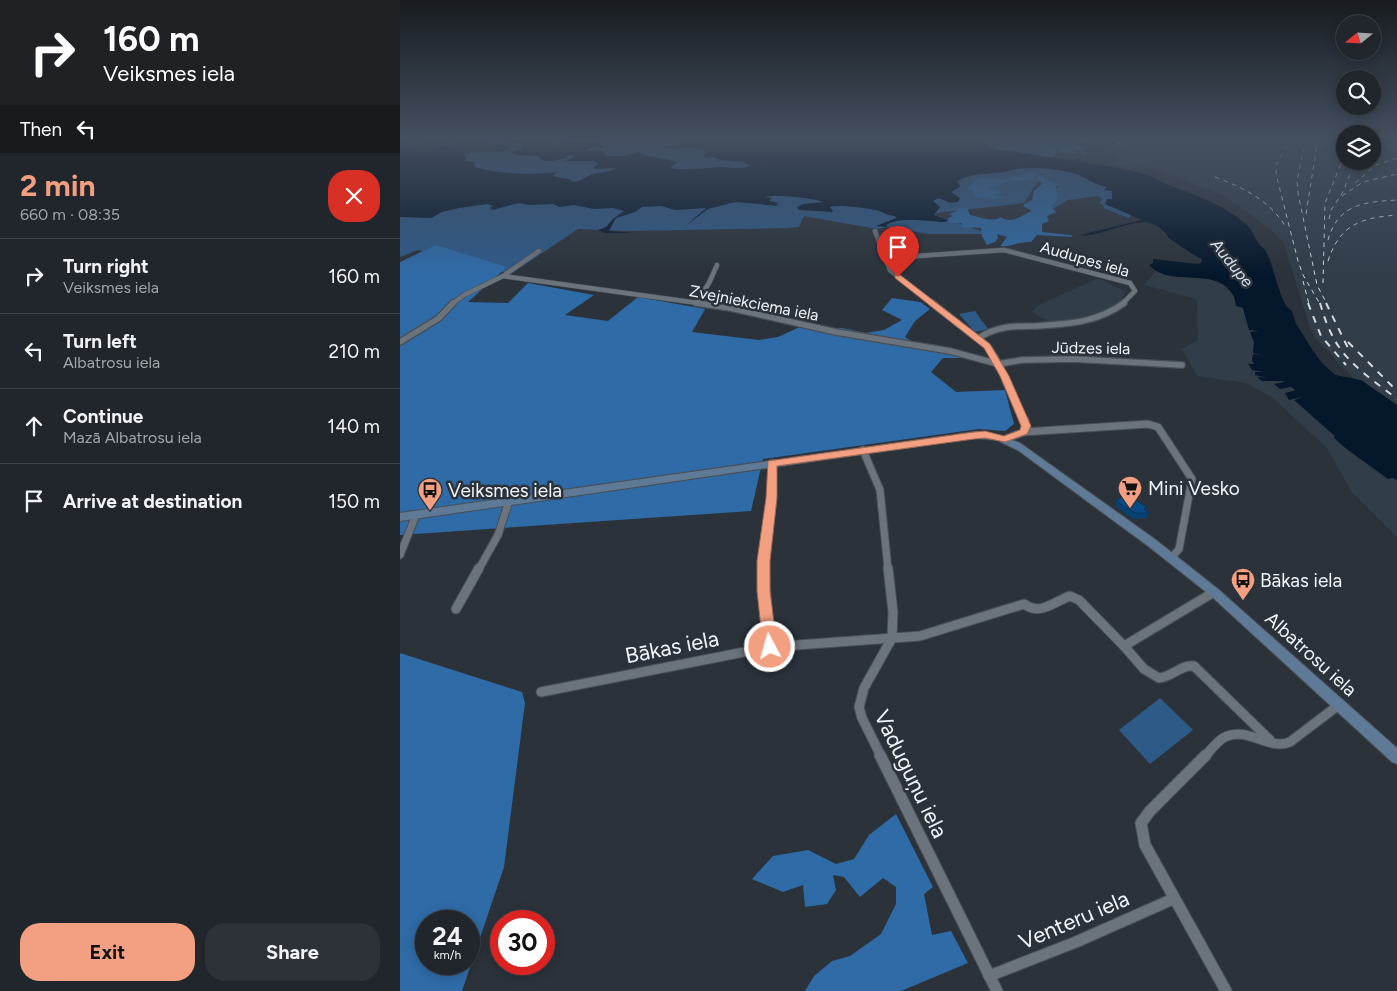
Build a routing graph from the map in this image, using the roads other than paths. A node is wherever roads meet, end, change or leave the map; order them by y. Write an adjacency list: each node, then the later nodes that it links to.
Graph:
1 (875, 230): 3 (street)
2 (539, 251): 5 (street)
3 (887, 263): 7 (street); 7 (street, Audupes iela)
4 (717, 265): 6 (street)
5 (503, 276): 6 (street, Zvejniekciema iela); 8 (street)
6 (696, 303): 9 (street, Zvejniekciema iela)
7 (979, 338): 9 (street)
8 (400, 342)
9 (998, 364): 10 (street, Jūdzes iela); 11 (street)
10 (1182, 364)
11 (1024, 432): 12 (street); 19 (street)
12 (1005, 439): 13 (main road); 19 (main road, Albatrosu iela)
13 (863, 450): 14 (main road); 22 (street, Vaduguņu iela)
14 (772, 463): 15 (main road); 24 (street)
15 (509, 501): 16 (main road); 21 (street)
16 (416, 515): 17 (main road); 18 (street)
17 (400, 517)
18 (400, 555)
19 (1171, 558): 20 (main road, Albatrosu iela)
20 (1214, 592): 23 (street); 26 (main road, Albatrosu iela)
21 (456, 609)
22 (892, 638): 23 (street, Bākas iela); 24 (street, Bākas iela); 30 (street, Vaduguņu iela)
23 (1124, 646): 27 (street)
24 (770, 647): 25 (street, Bākas iela)
25 (541, 692)
26 (1340, 704): 27 (street); 28 (main road, Albatrosu iela)
27 (1272, 742): 29 (street)
28 (1397, 757)
29 (1173, 899): 30 (street, Venteru iela); 32 (street)
30 (989, 976): 31 (street, Vaduguņu iela)
31 (997, 991)
32 (1226, 991)

